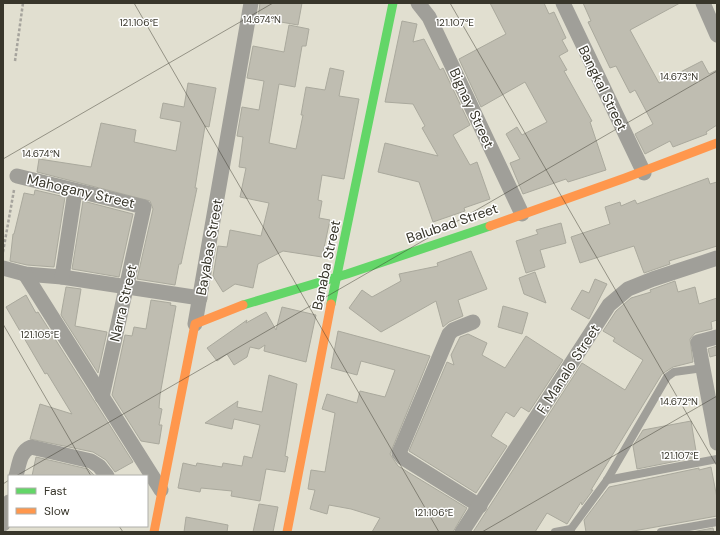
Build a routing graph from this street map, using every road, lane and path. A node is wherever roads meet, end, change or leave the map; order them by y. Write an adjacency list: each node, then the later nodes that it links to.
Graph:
1 (23, 3): 8 (path)
2 (251, 3): 22 (street, Bayabas Street)
3 (393, 3): 19 (street, Banaba Street)
4 (418, 3): 14 (street, Bignay Street)
5 (563, 3): 10 (street, Bangkal Street)
6 (703, 3): 7 (street)
7 (717, 35)
8 (15, 61)
9 (717, 143): 10 (street, Balubad Street)
10 (644, 172): 14 (street, Balubad Street)
11 (16, 176): 12 (street, Mahogany Street); 15 (path)
12 (75, 191): 13 (street, Mahogany Street); 20 (street)
13 (145, 209): 21 (street, Narra Street)
14 (522, 214): 19 (street, Balubad Street)
15 (3, 253)
16 (717, 258): 35 (street, F. Manalo Street)
17 (3, 268): 18 (street)
18 (25, 274): 20 (street); 27 (street)
19 (338, 276): 24 (street, Balubad Street); 40 (street, Banaba Street)
20 (62, 277): 21 (street)
21 (126, 288): 22 (street); 27 (street, Narra Street)
22 (200, 298): 24 (street, Bayabas Street)
23 (473, 322): 35 (street)
24 (195, 324): 33 (street, Bayabas Street)
25 (717, 337): 26 (street)
26 (703, 368): 28 (street); 32 (lane)
27 (102, 397): 33 (street)
28 (717, 443)
29 (717, 459): 32 (lane)
30 (16, 475): 31 (street)
31 (106, 475)
32 (607, 480): 38 (lane)
33 (161, 490): 39 (street, Bayabas Street)
34 (8, 506): 37 (street)
35 (480, 506): 41 (street, F. Manalo Street)
36 (717, 522): 43 (lane)
37 (3, 524)
38 (572, 531): 42 (lane)
39 (154, 532)
40 (287, 532)
41 (462, 532)
42 (555, 532)
43 (661, 532)

